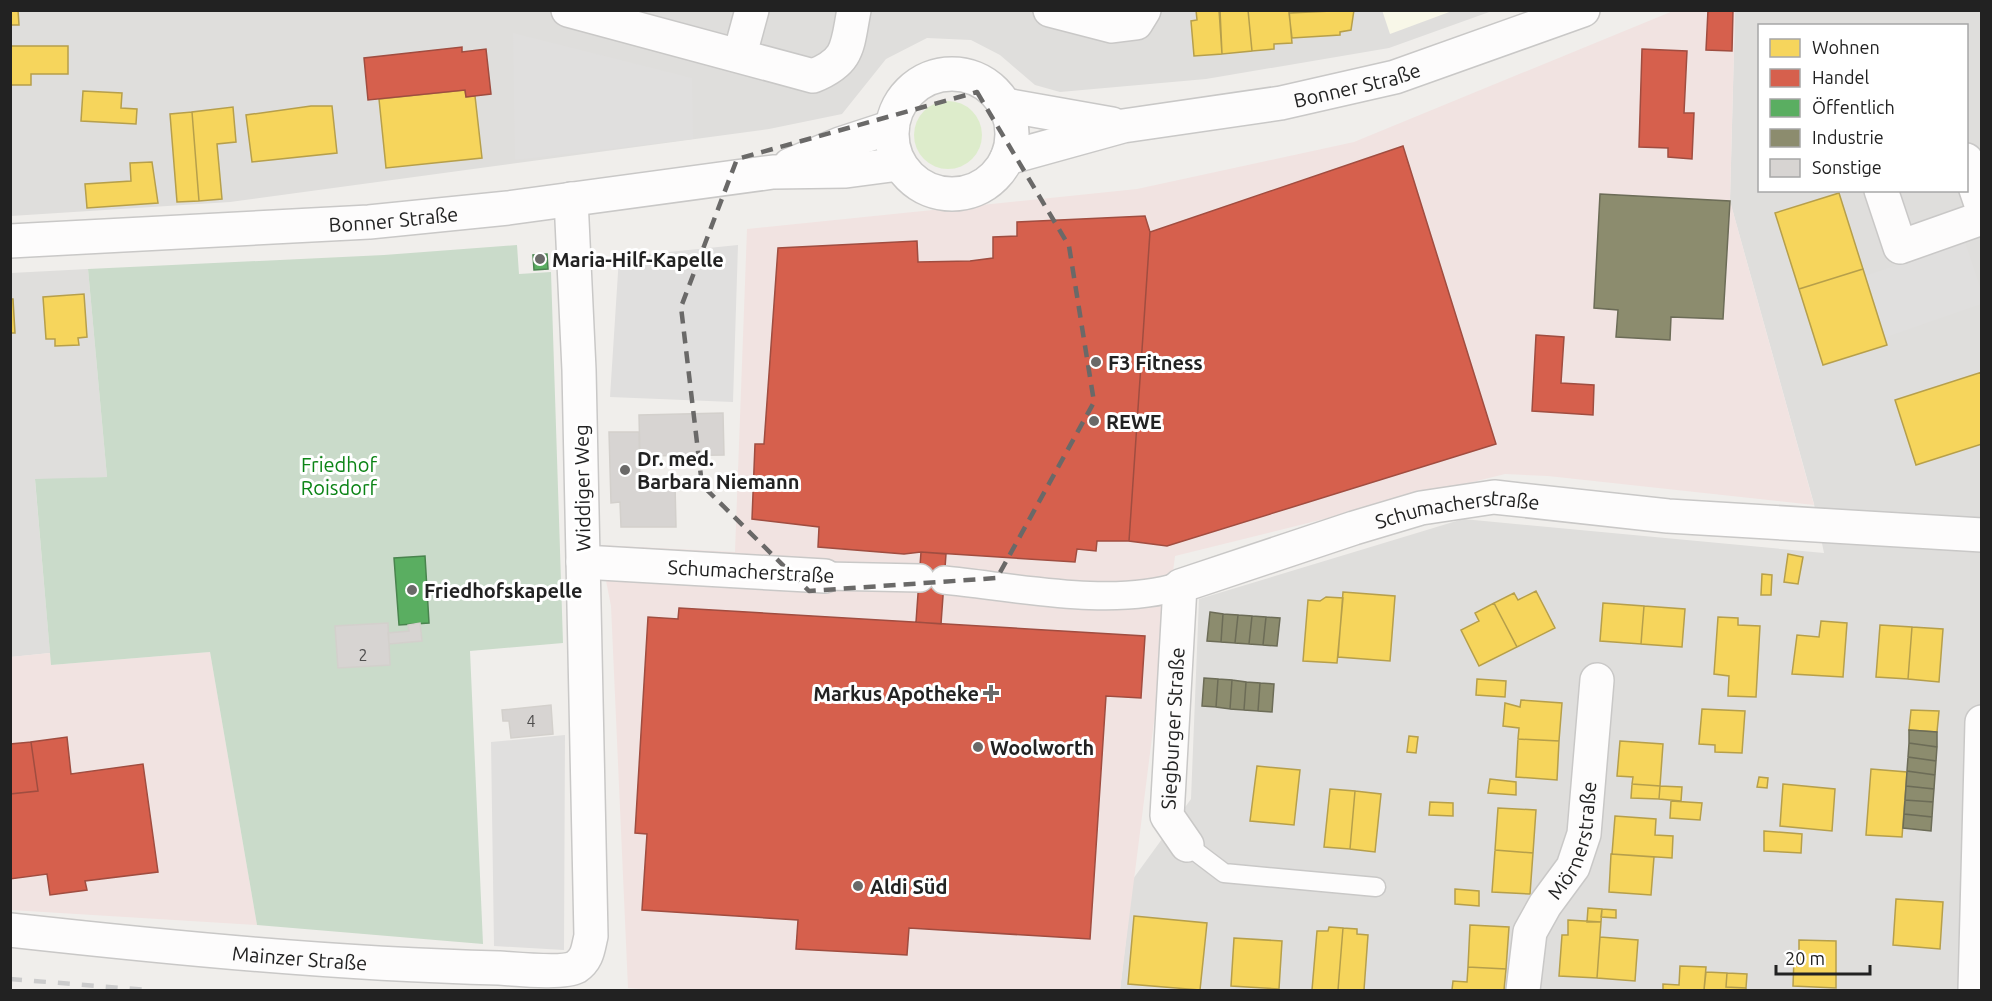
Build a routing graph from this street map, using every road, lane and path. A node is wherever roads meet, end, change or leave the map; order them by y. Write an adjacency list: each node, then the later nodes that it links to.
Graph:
1 (567, 10): 7 (street)
2 (752, 10): 7 (street)
3 (854, 10): 7 (street)
4 (1050, 10): 5 (street)
5 (1144, 10)
6 (1582, 10): 9 (street, Bonner Straße)
7 (740, 54)
8 (1005, 105): 9 (street, Bonner Straße); 10 (street); 11 (street)
9 (1123, 126): 11 (street, Bonner Straße)
10 (892, 127): 12 (street); 14 (street, Bonner Straße)
11 (1007, 158): 12 (street)
12 (899, 164): 14 (street, Bonner Straße)
13 (1968, 166): 17 (street)
14 (773, 172): 16 (street, Bonner Straße)
15 (1882, 192): 18 (street)
16 (571, 199): 19 (street, Bonner Straße); 21 (street, Widdiger Weg)
17 (1982, 207)
18 (1982, 218)
19 (10, 241)
20 (1982, 535): 23 (street, Schumacherstraße)
21 (583, 562): 22 (street, Schumacherstraße); 29 (street, Widdiger Weg)
22 (825, 576): 23 (street, Schumacherstraße)
23 (1180, 586): 26 (street, Siegburger Straße)
24 (1597, 680): 30 (street, Mörnerstraße)
25 (1982, 722): 31 (street)
26 (1187, 845): 27 (lane, Siegburger Straße)
27 (1376, 887)
28 (10, 930): 29 (street, Mainzer Straße)
29 (586, 957)
30 (1523, 990)
31 (1976, 990)

